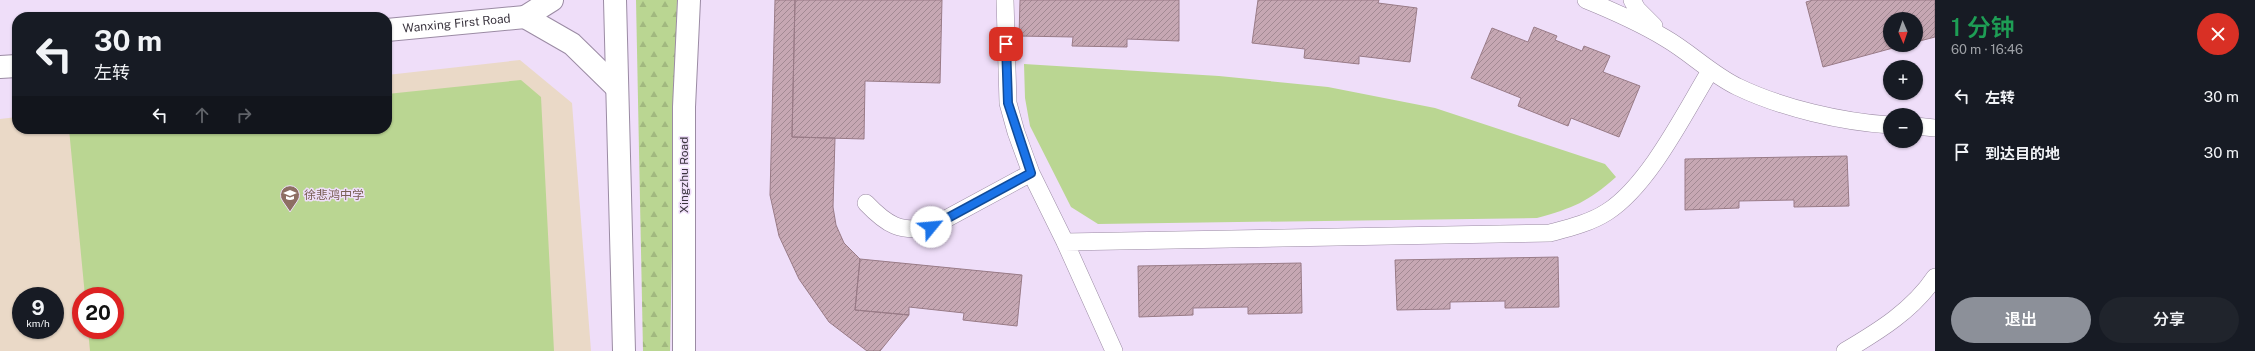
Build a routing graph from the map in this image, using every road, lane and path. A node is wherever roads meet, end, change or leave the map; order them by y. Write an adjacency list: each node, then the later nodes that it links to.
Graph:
1 (552, 0): 7 (street)
2 (615, 0): 13 (street)
3 (689, 0): 22 (street, Xingzhu Road)
4 (1005, 0): 17 (lane)
5 (1586, 0): 9 (lane)
6 (1632, 0): 9 (lane)
7 (526, 16): 8 (street, Wanxing First Road); 13 (street)
8 (392, 29)
9 (1666, 38): 12 (lane)
10 (12, 66): 11 (street)
11 (0, 67)
12 (1710, 71): 14 (lane); 19 (lane)
13 (617, 88): 21 (street)
14 (1883, 125)
15 (1923, 127): 16 (lane)
16 (1935, 128)
17 (1031, 173): 18 (lane); 19 (lane)
18 (866, 203)
19 (1065, 242): 23 (lane)
20 (1935, 277): 24 (lane)
21 (624, 351)
22 (684, 351)
23 (1114, 351)
24 (1845, 351)

